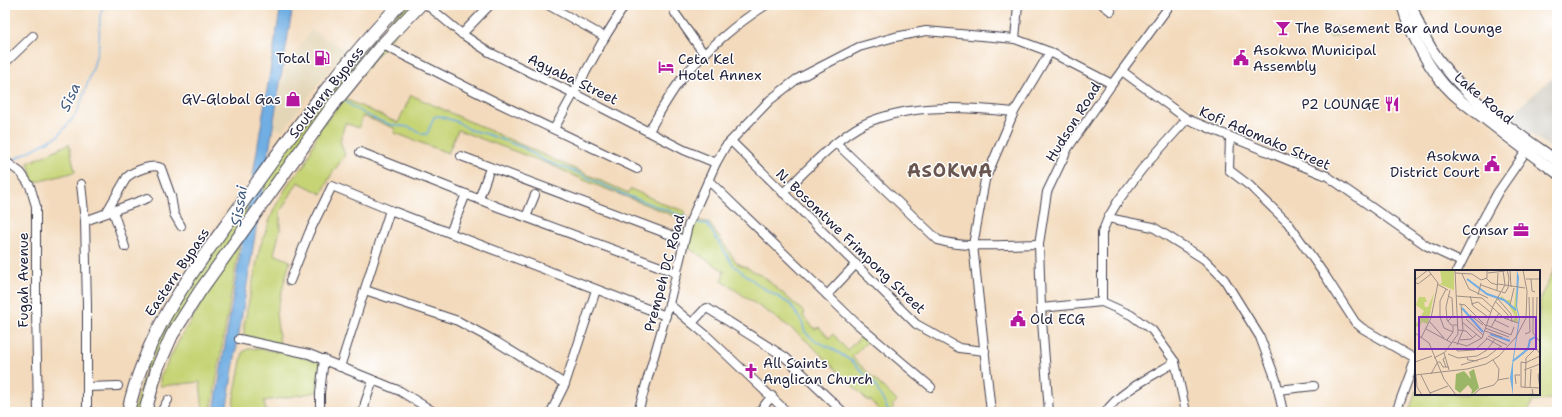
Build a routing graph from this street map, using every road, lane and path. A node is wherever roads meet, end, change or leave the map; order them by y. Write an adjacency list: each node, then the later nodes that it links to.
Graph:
1 (399, 5): 36 (highway, Southern Bypass)
2 (420, 5): 19 (highway, Southern Bypass)
3 (427, 5): 15 (street, Agyaba Street)
4 (490, 5): 15 (street)
5 (548, 5): 17 (street)
6 (625, 5): 17 (street)
7 (766, 5): 21 (street)
8 (1018, 5): 18 (street)
9 (1103, 5): 13 (street)
10 (1170, 5): 23 (street, Hudson Road)
11 (1402, 5): 33 (main road, Lake Road)
12 (1412, 5): 33 (main road, Lake Road)
13 (1111, 11)
14 (675, 13): 21 (street)
15 (462, 34): 25 (street, Agyaba Street)
16 (33, 36): 22 (street)
17 (605, 37): 25 (street)
18 (1015, 40): 20 (street, Prempeh DC Road); 31 (street, Prempeh DC Road)
19 (383, 45): 28 (street); 93 (highway, Southern Bypass)
20 (1050, 52): 24 (street, Prempeh DC Road); 26 (street)
21 (704, 54): 29 (street)
22 (5, 62)
23 (1122, 71): 24 (street, Hudson Road); 27 (street, Kofi Adomako Street)
24 (1112, 84): 58 (street, Hudson Road)
25 (574, 94): 28 (street); 29 (street, Agyaba Street)
26 (1014, 112): 32 (street); 59 (street)
27 (1187, 119): 30 (street, Kofi Adomako Street); 53 (street)
28 (554, 129): 41 (street)
29 (649, 131): 39 (street, Agyaba Street)
30 (1230, 137): 61 (street, Kofi Adomako Street); 76 (street)
31 (731, 141): 39 (street, Prempeh DC Road); 45 (street, N. Bosomtwe Frimpong Street)
32 (836, 143): 45 (street); 59 (street)
33 (1529, 147): 37 (main road, Lake Road); 42 (main road, Lake Road); 61 (street)
34 (360, 152): 46 (street)
35 (461, 156): 40 (street)
36 (272, 159): 92 (highway, Eastern Bypass)
37 (1557, 161)
38 (7, 162): 90 (street, Fugah Avenue)
39 (716, 163): 43 (street, Prempeh DC Road)
40 (490, 168): 49 (street); 57 (street)
41 (637, 169)
42 (1557, 173)
43 (708, 180): 57 (street, Prempeh DC Road); 68 (street)
44 (80, 184): 54 (street)
45 (783, 193): 62 (street, N. Bosomtwe Frimpong Street)
46 (466, 194): 49 (street); 56 (street)
47 (535, 195): 52 (street)
48 (148, 198): 51 (street)
49 (478, 199): 52 (street)
50 (390, 210): 56 (street); 65 (street); 66 (street)
51 (110, 212): 54 (street); 55 (street); 60 (street)
52 (526, 217): 64 (street)
53 (1108, 218): 69 (street); 87 (street)
54 (85, 221): 85 (street)
55 (181, 226)
56 (450, 233): 67 (street)
57 (684, 240): 64 (street, Prempeh DC Road)
58 (1039, 244): 59 (street); 71 (street, Hudson Road)
59 (973, 245): 75 (street)
60 (125, 247)
61 (1461, 262): 63 (street)
62 (856, 264): 68 (street); 75 (street, N. Bosomtwe Frimpong Street)
63 (1457, 270)
64 (677, 273): 70 (street, Prempeh DC Road)
65 (290, 281)
66 (364, 290): 80 (street); 82 (street)
67 (596, 290): 72 (street); 82 (street)
68 (827, 295): 86 (street)
69 (1102, 302): 71 (street); 79 (street)
70 (669, 304): 72 (street, Prempeh DC Road); 73 (street)
71 (1040, 308): 104 (street, Hudson Road)
72 (666, 316): 99 (street, Prempeh DC Road)
73 (692, 323): 88 (street); 102 (street)
74 (239, 339): 77 (street)
75 (985, 351): 103 (street)
76 (1415, 357)
77 (324, 359): 80 (street); 95 (street)
78 (1415, 361): 108 (street)
79 (1175, 362): 105 (street); 106 (street)
80 (340, 367): 81 (street)
81 (373, 380): 96 (street); 97 (street)
82 (566, 384): 98 (street)
83 (118, 386): 85 (street)
84 (1314, 386): 87 (street)
85 (87, 387): 91 (street)
86 (931, 387)
87 (1278, 390): 107 (street)
88 (772, 396): 100 (street); 101 (street)
89 (168, 400): 94 (street)
90 (38, 412)
91 (87, 412)
92 (128, 412)
93 (145, 412)
94 (161, 412)
95 (320, 412)
96 (364, 412)
97 (434, 412)
98 (551, 412)
99 (638, 412)
100 (759, 412)
101 (787, 412)
102 (843, 412)
103 (991, 412)
104 (1049, 412)
105 (1106, 412)
106 (1186, 412)
107 (1283, 412)
108 (1396, 412)

